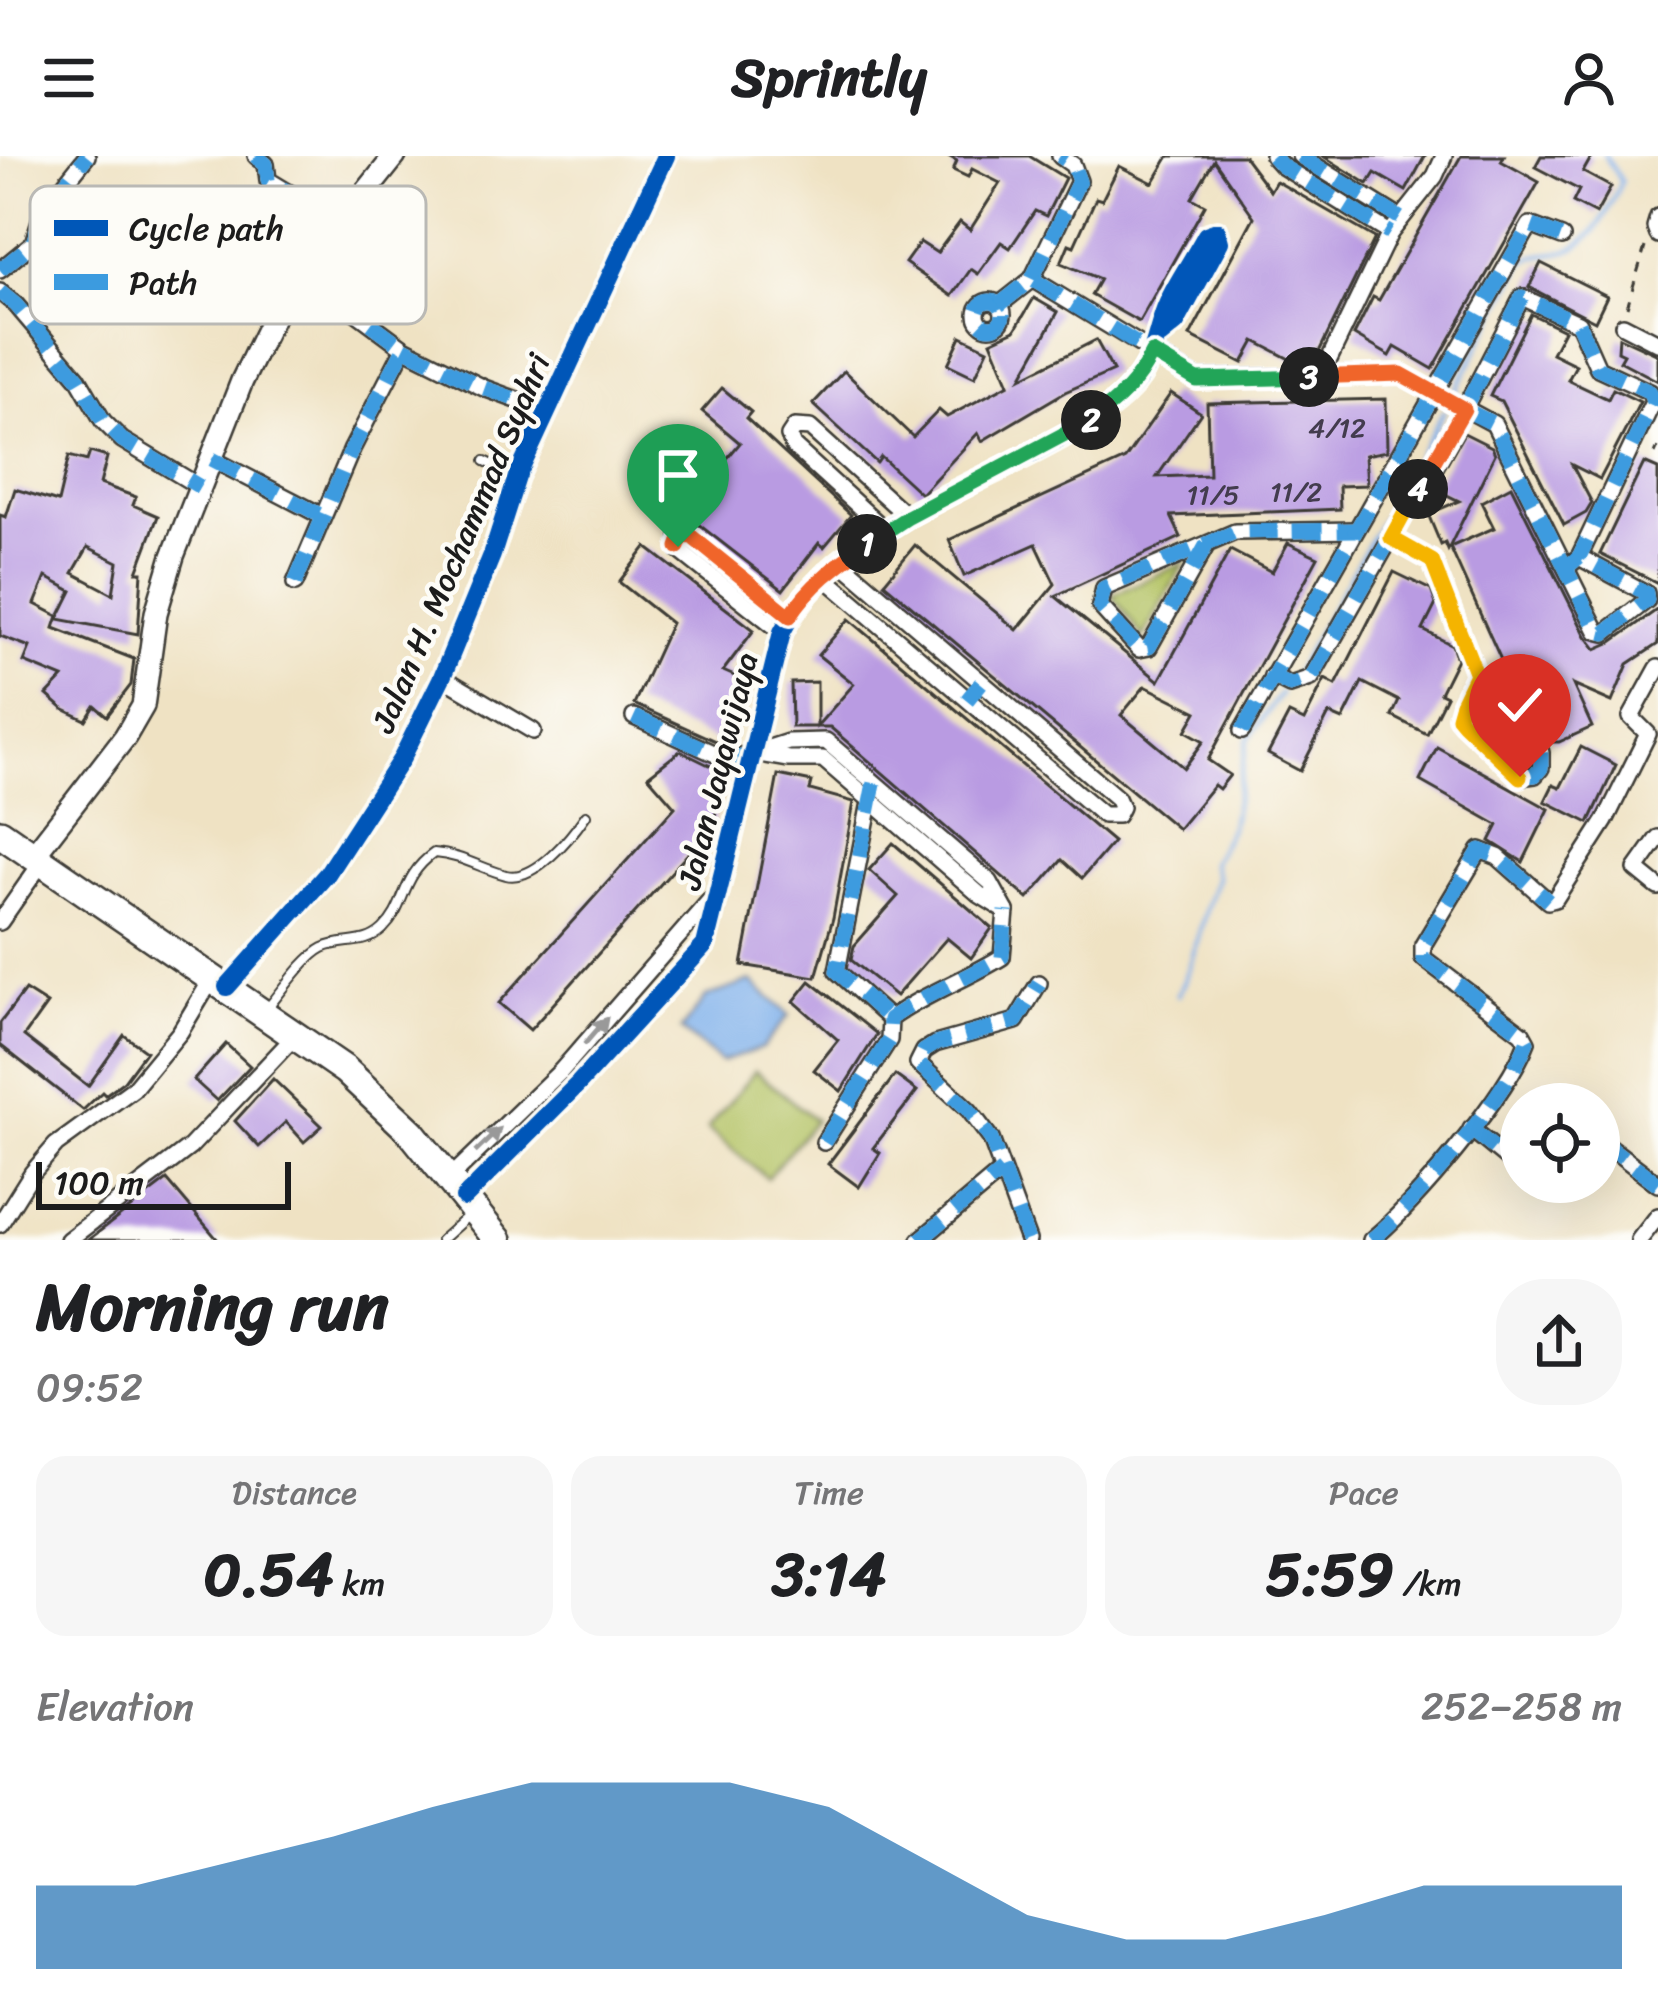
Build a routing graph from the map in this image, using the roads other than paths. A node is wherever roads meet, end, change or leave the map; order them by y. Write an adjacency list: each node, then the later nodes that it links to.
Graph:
1 (87, 156): 9 (street)
2 (256, 156): 10 (street)
3 (395, 156): 11 (street)
4 (667, 156): 31 (street, Jalan H. Mochammad Syahri)
5 (1060, 156): 16 (street)
6 (1300, 156): 12 (street)
7 (1444, 156): 12 (street)
8 (1282, 159): 12 (street)
9 (63, 186)
10 (276, 186)
11 (371, 186)
12 (1395, 225): 28 (street)
13 (1562, 236): 29 (street)
14 (30, 245): 15 (street)
15 (0, 270)
16 (1032, 279): 18 (street); 27 (street)
17 (0, 292): 19 (street)
18 (999, 305)
19 (30, 321)
20 (32, 324): 35 (street)
21 (269, 324): 32 (street)
22 (373, 324): 26 (street)
23 (1623, 325): 25 (street)
24 (1160, 336): 24 (street); 27 (street, Jalan Jayawijaya)
25 (1658, 344)
26 (404, 347): 31 (street); 36 (street)
27 (1152, 353): 28 (street); 37 (street, Jalan Jayawijaya)
28 (1321, 376): 29 (street)
29 (1433, 392): 30 (street); 38 (street)
30 (1464, 409): 40 (street); 43 (street); 43 (street)
31 (547, 411): 34 (street, Jalan H. Mochammad Syahri)
32 (212, 458): 35 (street); 36 (street)
33 (485, 461): 34 (lane)
34 (517, 477): 50 (street, Jalan H. Mochammad Syahri)
35 (200, 487): 61 (street)
36 (322, 516): 45 (street)
37 (908, 517): 39 (street, Jalan Jayawijaya); 39 (street)
38 (1355, 530): 41 (street); 49 (street)
39 (886, 531): 42 (street, Jalan Jayawijaya)
40 (1391, 538): 48 (street); 49 (street)
41 (1207, 544): 41 (street)
42 (841, 562): 44 (street, Jalan Jayawijaya); 51 (street)
43 (1573, 562): 43 (street)
44 (823, 576): 46 (street, Jalan Jayawijaya); 52 (street)
45 (295, 583)
46 (786, 624): 46 (street); 56 (street, Jalan Jayawijaya)
47 (1658, 668): 72 (street)
48 (1476, 674): 48 (street)
49 (1272, 676): 55 (street)
50 (442, 677): 54 (street); 67 (street, Jalan H. Mochammad Syahri)
51 (981, 683): 52 (street); 52 (street)
52 (967, 700)
53 (634, 716): 56 (street)
54 (533, 731)
55 (1241, 731)
56 (754, 753): 57 (street); 63 (street, Jalan Jayawijaya)
57 (872, 792): 70 (street); 70 (street)
58 (586, 815): 69 (lane)
59 (0, 833): 61 (highway)
60 (1658, 838): 62 (street)
61 (38, 859): 64 (street); 67 (highway)
62 (1658, 886)
63 (721, 888): 65 (street, Jalan Jayawijaya); 66 (street, Jalan Jayawijaya)
64 (0, 922)
65 (661, 957): 66 (lane); 78 (street, Jalan Jayawijaya, one-way to 65)
66 (679, 974): 78 (street, Jalan Jayawijaya)
67 (220, 981): 69 (highway); 80 (street, Jalan H. Mochammad Syahri)
68 (1039, 983): 76 (street)
69 (264, 1012): 71 (highway)
70 (890, 1019): 73 (street)
71 (296, 1035): 78 (highway); 81 (street)
72 (1471, 1129): 74 (street); 86 (street)
73 (824, 1142)
74 (1500, 1153)
75 (1620, 1155): 77 (street)
76 (1002, 1171): 84 (street); 85 (street)
77 (1658, 1184)
78 (463, 1195): 82 (lane); 83 (highway)
79 (1658, 1216): 87 (street)
80 (0, 1224)
81 (68, 1240)
82 (440, 1240)
83 (499, 1240)
84 (920, 1240)
85 (1028, 1240)
86 (1371, 1240)
87 (1639, 1240)

